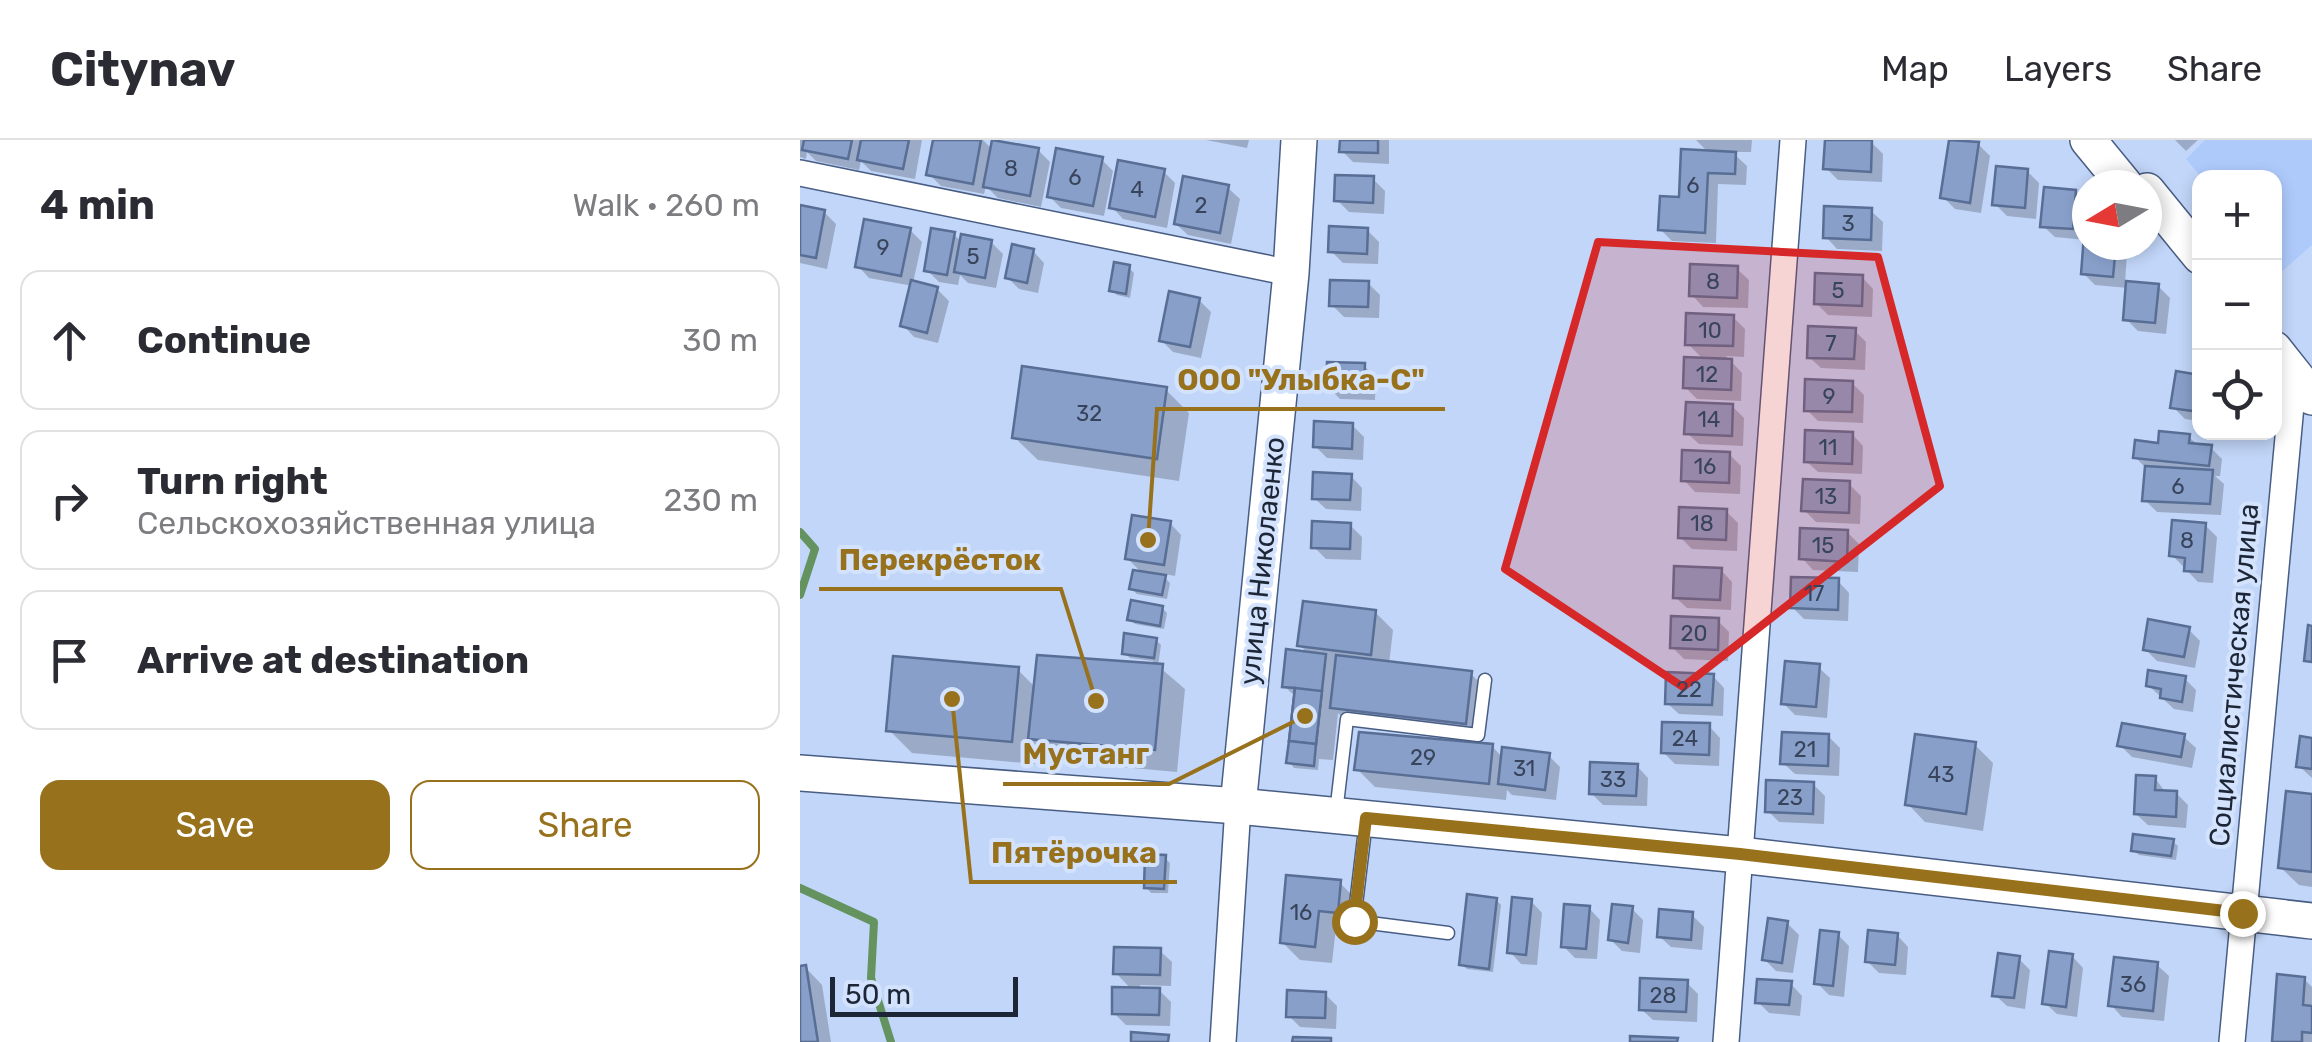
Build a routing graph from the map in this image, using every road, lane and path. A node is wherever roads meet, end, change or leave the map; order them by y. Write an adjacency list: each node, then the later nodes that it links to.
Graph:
1 (1298, 140): 12 (main road, улица Николаенко)
2 (1793, 140): 18 (street)
3 (2088, 140): 5 (main road)
4 (2106, 140): 6 (main road)
5 (2113, 170)
6 (2130, 170)
7 (800, 173): 12 (street)
8 (2162, 210): 10 (main road)
9 (2162, 230): 11 (main road)
10 (2192, 246)
11 (2192, 266)
12 (1290, 273): 16 (main road, улица Николаенко)
13 (2293, 383): 19 (street, Социалистическая улица)
14 (1485, 680): 17 (lane)
15 (800, 773): 16 (main road)
16 (1238, 806): 17 (main road); 22 (street, улица Николаенко)
17 (1351, 817): 18 (main road); 21 (lane)
18 (1740, 854): 19 (main road); 23 (street)
19 (2242, 913): 20 (main road); 24 (street, Социалистическая улица)
20 (2312, 921)
21 (1448, 933)
22 (1223, 1042)
23 (1726, 1042)
24 (2232, 1042)

